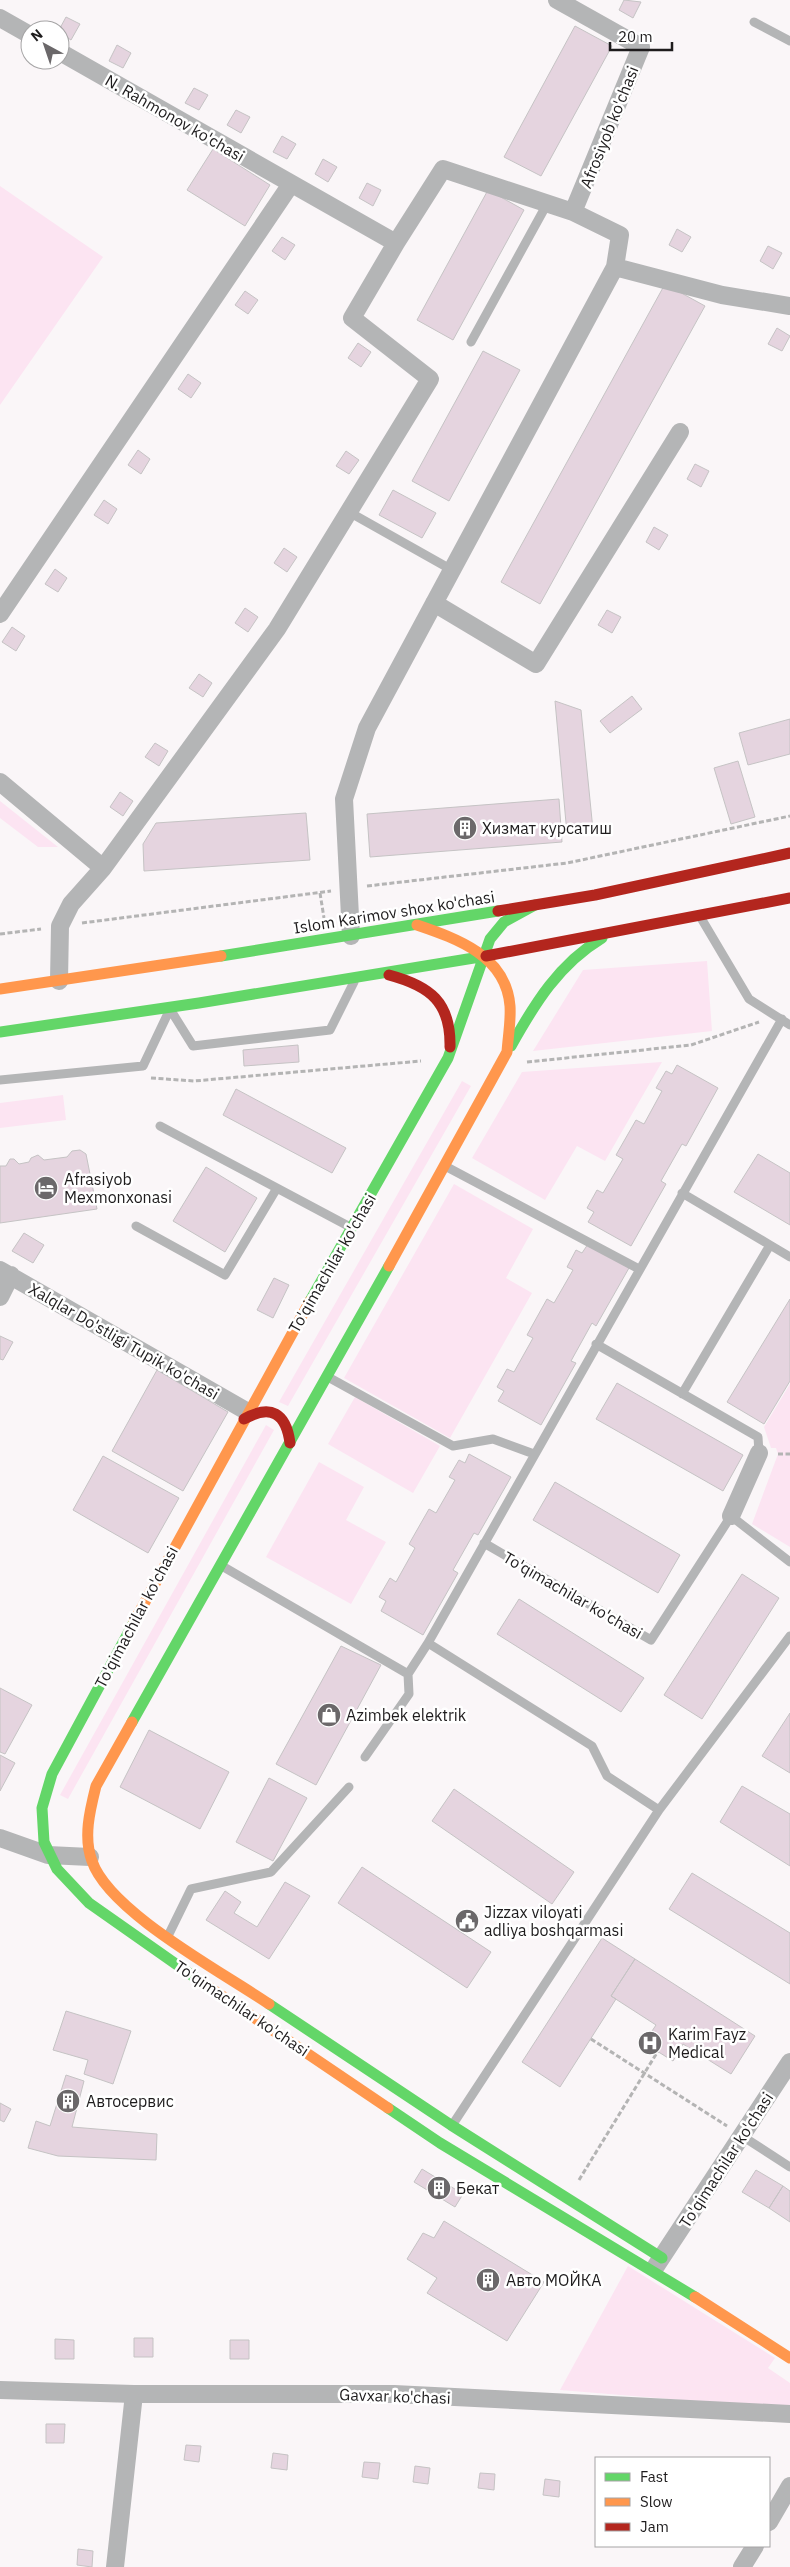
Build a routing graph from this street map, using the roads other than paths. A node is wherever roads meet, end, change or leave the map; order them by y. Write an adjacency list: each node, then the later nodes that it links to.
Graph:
1 (557, 0): 9 (street, Afrosiyob ko'chasi)
2 (0, 18): 4 (street)
3 (754, 22): 5 (lane)
4 (20, 29)
5 (790, 41)
6 (70, 58): 7 (street, N. Rahmonov ko'chasi)
7 (291, 184): 10 (street, N. Rahmonov ko'chasi); 18 (street)
8 (547, 204): 9 (street); 10 (street); 13 (lane)
9 (573, 212): 11 (street)
10 (396, 243): 15 (street)
11 (615, 267): 12 (street); 16 (street)
12 (790, 306)
13 (471, 342)
14 (680, 432): 17 (street)
15 (348, 512): 16 (lane); 21 (street)
16 (452, 570): 17 (street)
17 (434, 603): 27 (street)
18 (0, 614)
19 (0, 782): 21 (street)
20 (790, 853): 23 (main road, Islom Karimov shox ko'chasi)
21 (103, 868): 31 (street)
22 (790, 898): 24 (main road)
23 (535, 905): 25 (main road, Islom Karimov shox ko'chasi); 28 (main road, To'qimachilar ko'chasi)
24 (700, 916): 26 (main road); 34 (lane)
25 (417, 925): 27 (main road, Islom Karimov shox ko'chasi); 28 (main road, To'qimachilar ko'chasi)
26 (616, 931): 28 (main road); 37 (main road)
27 (351, 936): 31 (main road, Islom Karimov shox ko'chasi)
28 (484, 955): 29 (main road); 37 (main road, To'qimachilar ko'chasi); 38 (main road, To'qimachilar ko'chasi)
29 (385, 974): 30 (main road); 38 (main road)
30 (356, 978): 33 (main road); 33 (lane)
31 (58, 981): 32 (main road, Islom Karimov shox ko'chasi)
32 (0, 989)
33 (170, 1009): 36 (main road); 39 (lane)
34 (779, 1018): 35 (lane); 43 (lane)
35 (790, 1025)
36 (0, 1032)
37 (508, 1052): 41 (main road, To'qimachilar ko'chasi)
38 (448, 1058): 45 (main road, To'qimachilar ko'chasi)
39 (0, 1080)
40 (160, 1126): 42 (lane)
41 (445, 1166): 48 (lane); 52 (main road, To'qimachilar ko'chasi)
42 (278, 1188): 44 (lane); 45 (lane)
43 (682, 1193): 46 (lane); 48 (lane)
44 (136, 1226)
45 (352, 1228): 54 (main road, To'qimachilar ko'chasi)
46 (770, 1245): 47 (lane); 53 (lane)
47 (790, 1257)
48 (639, 1270): 51 (lane)
49 (6, 1273): 50 (street); 54 (street, Xalqlar Do'stligi Tupik ko'chasi)
50 (0, 1297)
51 (596, 1344): 53 (lane, To'qimachilar ko'chasi); 57 (lane)
52 (328, 1377): 55 (main road, To'qimachilar ko'chasi); 57 (lane)
53 (682, 1394): 56 (lane, To'qimachilar ko'chasi)
54 (246, 1416): 55 (main road); 69 (main road, To'qimachilar ko'chasi)
55 (290, 1443): 61 (main road, To'qimachilar ko'chasi)
56 (759, 1453): 58 (street, To'qimachilar ko'chasi)
57 (534, 1454): 59 (lane)
58 (731, 1516): 59 (lane, To'qimachilar ko'chasi); 60 (lane)
59 (484, 1543): 63 (lane)
60 (790, 1562)
61 (221, 1565): 64 (lane); 70 (main road, To'qimachilar ko'chasi)
62 (790, 1636): 67 (lane)
63 (428, 1644): 64 (lane); 67 (lane)
64 (408, 1674): 65 (lane)
65 (365, 1757)
66 (349, 1787): 71 (lane)
67 (659, 1810): 73 (lane)
68 (0, 1838): 69 (street)
69 (48, 1855): 70 (street); 73 (main road, To'qimachilar ko'chasi)
70 (90, 1857): 71 (main road, To'qimachilar ko'chasi)
71 (168, 1936): 73 (main road, To'qimachilar ko'chasi)
72 (790, 2062): 74 (street, To'qimachilar ko'chasi)
73 (446, 2134): 76 (main road, To'qimachilar ko'chasi); 76 (main road, To'qimachilar ko'chasi)
74 (742, 2136): 75 (lane); 76 (street, To'qimachilar ko'chasi)
75 (790, 2167)
76 (661, 2264): 77 (main road, To'qimachilar ko'chasi)
77 (790, 2358)
78 (0, 2390): 79 (street, Gavxar ko'chasi)
79 (134, 2394): 80 (street, Gavxar ko'chasi); 84 (street)
80 (790, 2414)
81 (790, 2486): 82 (street)
82 (770, 2520)
83 (754, 2547): 85 (street)
84 (115, 2567)
85 (742, 2567)

